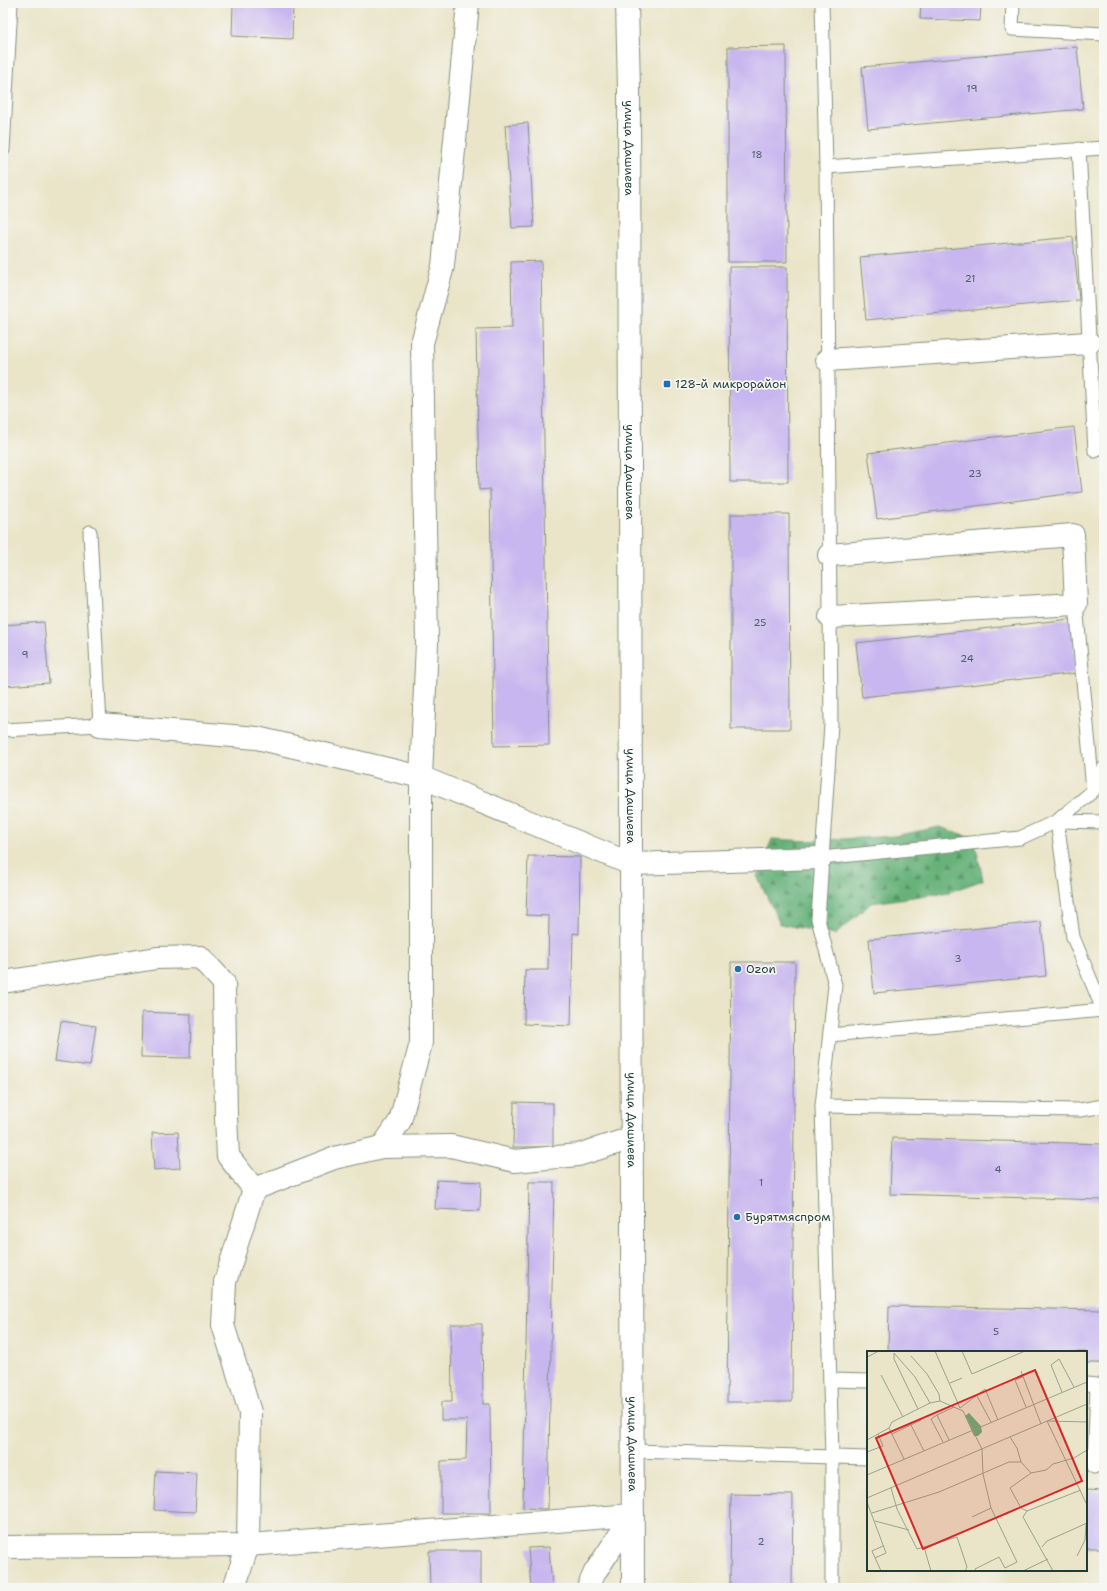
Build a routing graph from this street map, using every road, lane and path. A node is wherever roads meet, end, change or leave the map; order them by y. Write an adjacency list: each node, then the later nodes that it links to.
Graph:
1 (11, 3): 6 (lane)
2 (468, 3): 22 (street)
3 (627, 3): 27 (street, улица Дашиева)
4 (822, 3): 11 (lane)
5 (1013, 3): 7 (lane)
6 (6, 21): 10 (lane)
7 (1104, 34)
8 (1104, 148): 9 (lane)
9 (1079, 149): 11 (lane); 12 (lane)
10 (3, 150)
11 (826, 168): 13 (lane)
12 (1089, 343): 13 (street); 14 (lane)
13 (827, 360): 16 (lane)
14 (1095, 451)
15 (90, 532): 19 (lane)
16 (829, 555): 17 (street); 18 (lane)
17 (1076, 604): 18 (street); 23 (lane)
18 (830, 616): 26 (lane)
19 (100, 725): 20 (lane); 22 (street)
20 (3, 730)
21 (1104, 768): 23 (lane)
22 (421, 777): 27 (street); 34 (street)
23 (1093, 791): 24 (lane)
24 (1057, 821): 25 (lane); 26 (lane); 29 (lane)
25 (1104, 822)
26 (821, 858): 27 (street); 30 (lane)
27 (631, 864): 33 (street, улица Дашиева)
28 (3, 982): 35 (street)
29 (1104, 1011): 30 (lane)
30 (830, 1035): 31 (lane)
31 (822, 1106): 32 (lane); 36 (lane)
32 (1104, 1106)
33 (632, 1138): 34 (street); 39 (street, улица Дашиева)
34 (382, 1147): 35 (street)
35 (254, 1189): 44 (street)
36 (830, 1380): 37 (lane); 40 (lane)
37 (867, 1381)
38 (1087, 1384): 42 (lane)
39 (632, 1451): 40 (lane); 43 (street, улица Дашиева)
40 (832, 1456): 41 (lane); 49 (lane)
41 (867, 1458)
42 (1095, 1467)
43 (632, 1515): 44 (street); 47 (street); 48 (street, улица Дашиева)
44 (248, 1545): 45 (street); 46 (street)
45 (6, 1549)
46 (234, 1588)
47 (588, 1588)
48 (633, 1588)
49 (832, 1588)

